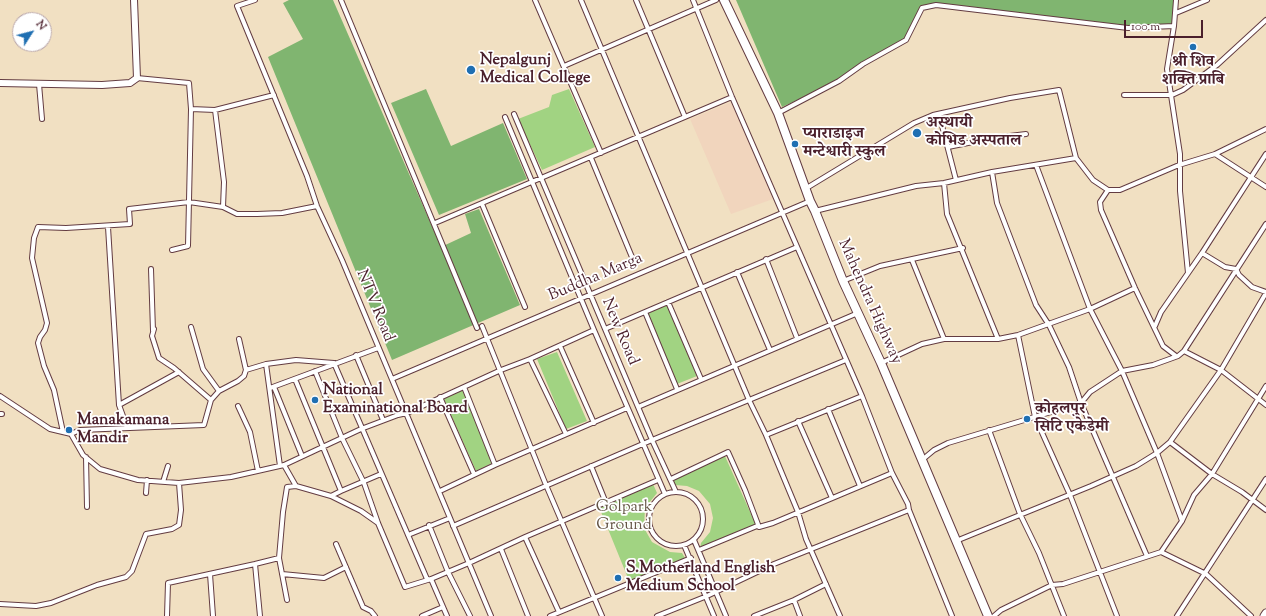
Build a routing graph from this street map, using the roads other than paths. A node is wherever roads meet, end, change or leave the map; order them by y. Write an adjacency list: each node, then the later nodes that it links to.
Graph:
1 (134, 0): 19 (street)
2 (255, 0): 22 (street, NTV Road)
3 (341, 0): 61 (street)
4 (535, 0): 18 (street)
5 (581, 0): 17 (street)
6 (636, 0): 16 (street)
7 (693, 0): 12 (street)
8 (716, 0): 12 (street)
9 (724, 0): 28 (highway, Mahendra Highway)
10 (1176, 0): 13 (street)
11 (1207, 0): 13 (street)
12 (697, 9): 16 (street); 25 (street)
13 (1176, 13): 15 (street)
14 (1266, 20): 24 (street)
15 (1174, 26): 24 (street); 28 (street)
16 (648, 28): 17 (street); 32 (street)
17 (602, 50): 18 (street); 36 (street)
18 (564, 66): 38 (street)
19 (137, 78): 21 (street); 26 (street)
20 (0, 83): 21 (street)
21 (39, 84): 33 (street)
22 (274, 95): 27 (street); 57 (street, NTV Road)
23 (1124, 95): 24 (street)
24 (1172, 95): 44 (street)
25 (732, 97): 32 (street); 60 (street)
26 (191, 109): 27 (street); 55 (street)
27 (215, 110): 58 (street)
28 (778, 113): 52 (highway, Mahendra Highway)
29 (514, 114): 46 (street, New Road)
30 (939, 114): 37 (street); 42 (street); 52 (street)
31 (505, 117): 49 (street, New Road)
32 (685, 117): 36 (street)
33 (42, 119)
34 (1266, 129): 39 (street)
35 (1026, 134): 37 (street)
36 (639, 136): 38 (street); 67 (street)
37 (948, 147): 48 (street)
38 (601, 153): 41 (street)
39 (1215, 154): 44 (street); 47 (street)
40 (1266, 154): 47 (street)
41 (591, 158): 46 (street); 71 (street)
42 (1076, 158): 43 (street); 53 (street)
43 (1036, 165): 45 (street); 84 (street)
44 (1179, 165): 53 (street); 75 (street)
45 (992, 172): 48 (street); 88 (street)
46 (542, 178): 49 (street); 79 (street, New Road)
47 (1252, 178): 51 (street); 68 (street)
48 (956, 180): 50 (street)
49 (533, 182): 56 (street); 81 (street, New Road)
50 (944, 183): 59 (street); 65 (street)
51 (1266, 188)
52 (805, 190): 54 (highway, Mahendra Highway)
53 (1108, 190): 78 (street)
54 (810, 201): 59 (highway, Mahendra Highway); 60 (street, Buddha Marga)
55 (189, 202): 58 (street); 63 (street); 66 (street)
56 (482, 204): 61 (street); 83 (street)
57 (317, 206): 58 (street); 104 (street, NTV Road)
58 (223, 207)
59 (815, 211): 76 (highway, Mahendra Highway)
60 (783, 212): 64 (street); 67 (street, Buddha Marga)
61 (435, 223): 92 (street)
62 (1266, 224): 73 (street)
63 (108, 227): 136 (street); 150 (street)
64 (797, 246): 69 (street); 87 (street)
65 (962, 248): 70 (street); 102 (street)
66 (172, 250)
67 (688, 252): 77 (street); 79 (street, Buddha Marga)
68 (1202, 253): 73 (street); 75 (street)
69 (766, 259): 74 (street); 99 (street)
70 (912, 260): 76 (street); 101 (street)
71 (634, 262)
72 (151, 269): 97 (street)
73 (1236, 269): 80 (street); 106 (street)
74 (737, 272): 77 (street); 105 (street)
75 (1188, 273): 90 (street)
76 (843, 280): 86 (highway, Mahendra Highway)
77 (702, 287): 82 (street); 114 (street)
78 (1135, 288): 84 (street); 90 (street)
79 (590, 293): 81 (street, Buddha Marga); 94 (street, New Road)
80 (1266, 293): 117 (street)
81 (581, 297): 95 (street, New Road); 98 (street, Buddha Marga)
82 (668, 302): 85 (street); 123 (street)
83 (525, 307)
84 (1090, 309): 88 (street); 119 (street)
85 (645, 312): 94 (street); 127 (street)
86 (859, 312): 87 (street); 112 (highway, Mahendra Highway)
87 (831, 324): 99 (street); 110 (street)
88 (1049, 325): 96 (street); 135 (street)
89 (482, 326): 98 (street)
90 (1155, 326): 108 (street)
91 (190, 327): 128 (street)
92 (477, 328)
93 (154, 329): 97 (street)
94 (605, 329): 139 (street, New Road)
95 (594, 330): 103 (street); 140 (street, New Road)
96 (1018, 334): 102 (street); 143 (street)
97 (152, 336): 120 (street)
98 (487, 337): 116 (street); 122 (street, Buddha Marga)
99 (798, 338): 105 (street)
100 (239, 339): 115 (street)
101 (944, 339): 102 (street); 112 (street)
102 (998, 339)
103 (560, 346): 109 (street); 146 (street)
104 (378, 348): 107 (street); 122 (street, NTV Road)
105 (770, 350): 114 (street)
106 (1184, 351): 108 (street); 117 (street)
107 (356, 355): 111 (street); 144 (street)
108 (1176, 356): 119 (street)
109 (530, 359): 116 (street); 152 (street)
110 (846, 360): 130 (street); 134 (street)
111 (334, 363): 113 (street); 118 (street); 148 (street)
112 (881, 363): 163 (highway, Mahendra Highway)
113 (266, 364): 115 (street); 126 (street)
114 (736, 366): 123 (street); 134 (street)
115 (246, 370): 128 (street)
116 (500, 370): 125 (street); 159 (street)
117 (1221, 370): 132 (street); 156 (street)
118 (315, 371): 121 (street); 154 (street)
119 (1122, 371): 135 (street); 160 (street)
120 (179, 372): 133 (street); 136 (street)
121 (295, 379): 126 (street); 158 (street)
122 (392, 379): 142 (street, NTV Road)
123 (701, 379): 127 (street)
124 (1266, 386): 132 (street)
125 (464, 387): 131 (street); 165 (street)
126 (272, 388): 161 (street); 164 (street)
127 (677, 389): 139 (street)
128 (219, 391): 133 (street)
129 (0, 396): 150 (street)
130 (862, 396): 141 (street); 169 (street)
131 (440, 397): 142 (street); 171 (street)
132 (1258, 398): 137 (street); 172 (street)
133 (211, 400): 147 (street)
134 (749, 400): 153 (street); 155 (street)
135 (1081, 403): 143 (street); 173 (street)
136 (119, 405): 147 (street)
137 (1266, 405)
138 (238, 406): 168 (street)
139 (638, 407): 155 (street, New Road)
140 (627, 408): 146 (street); 157 (street, New Road)
141 (828, 409): 145 (street); 183 (street)
142 (407, 413): 144 (street); 185 (street, NTV Road)
143 (1035, 417): 149 (street); 189 (street)
144 (383, 420): 148 (street)
145 (798, 421): 153 (street); 191 (street)
146 (594, 423): 152 (street)
147 (127, 427): 151 (street)
148 (361, 429): 154 (street); 170 (street)
149 (989, 430): 163 (street); 198 (street)
150 (63, 432): 151 (street)
151 (71, 434): 162 (street)
152 (566, 434): 159 (street)
153 (766, 435): 197 (street)
154 (342, 438): 158 (street); 179 (street)
155 (652, 440): 157 (street); 177 (street, New Road)
156 (1170, 442): 160 (street); 172 (street)
157 (642, 444): 167 (street); 176 (street, New Road)
158 (323, 446): 161 (street); 184 (street)
159 (532, 450): 165 (street); 181 (street)
160 (1157, 453): 173 (street); 201 (street)
161 (302, 456): 164 (street)
162 (86, 457): 175 (street); 194 (street)
163 (922, 460): 209 (highway, Mahendra Highway)
164 (282, 465): 168 (street); 182 (street)
165 (495, 465): 171 (street)
166 (168, 466): 178 (street)
167 (591, 466): 181 (street); 193 (street)
168 (258, 471): 180 (street)
169 (892, 472): 183 (street); 195 (street)
170 (381, 474): 179 (street); 206 (street)
171 (474, 474): 185 (street)
172 (1212, 474): 192 (street); 201 (street)
173 (1113, 475): 189 (street); 216 (street)
174 (1266, 479): 192 (street)
175 (147, 480): 178 (street); 187 (street)
176 (658, 480): 188 (street, New Road); 193 (street)
177 (671, 480): 186 (street, New Road); 205 (street)
178 (163, 482): 180 (street)
179 (364, 482): 184 (street); 202 (street)
180 (179, 484): 235 (street)
181 (546, 485): 200 (street); 204 (street)
182 (296, 486): 190 (street); 217 (street)
183 (860, 486): 191 (street)
184 (341, 491): 190 (street)
185 (440, 491): 199 (street, NTV Road)
186 (676, 492): 188 (street); 208 (street)
187 (146, 493)
188 (665, 494): 211 (street)
189 (1070, 495): 198 (street); 223 (street)
190 (331, 496): 202 (street)
191 (832, 498): 197 (street)
192 (1252, 501): 196 (street); 226 (street)
193 (606, 504): 200 (street)
194 (86, 507)
195 (909, 510): 214 (street); 258 (street)
196 (1266, 510)
197 (798, 512): 205 (street); 214 (street)
198 (1020, 514): 209 (street); 229 (street)
199 (450, 518): 203 (street); 204 (street, NTV Road)
200 (563, 521): 207 (street); 232 (street)
201 (1182, 521): 215 (street)
202 (378, 523): 227 (street)
203 (429, 525): 206 (street); 222 (street)
204 (453, 526): 219 (street, NTV Road)
205 (759, 528): 213 (street)
206 (408, 535): 227 (street)
207 (526, 537): 212 (street); 238 (street)
208 (694, 540): 211 (street); 213 (street)
209 (956, 541): 259 (highway, Mahendra Highway)
210 (336, 544): 221 (street)
211 (684, 545): 218 (street)
212 (501, 549): 219 (street); 248 (street)
213 (699, 550): 230 (street)
214 (811, 550): 228 (street); 230 (street)
215 (1161, 552): 216 (street); 226 (street)
216 (1147, 556): 223 (street)
217 (279, 558): 220 (street); 225 (street)
218 (690, 558): 231 (street); 232 (street)
219 (469, 563): 222 (street); 247 (street, NTV Road)
220 (255, 564): 224 (street); 242 (street)
221 (346, 567): 225 (street); 243 (street)
222 (448, 572): 227 (street); 246 (street)
223 (1100, 573): 229 (street); 262 (street)
224 (210, 574): 240 (street); 241 (street)
225 (282, 574): 233 (street)
226 (1206, 574): 263 (street); 264 (street)
227 (429, 579): 236 (street)
228 (826, 584): 234 (street); 257 (street)
229 (1052, 585): 260 (street); 261 (street)
230 (715, 592): 231 (street); 253 (street)
231 (707, 596): 251 (street); 252 (street)
232 (594, 598): 238 (street); 250 (street)
233 (287, 600)
234 (794, 600): 237 (street); 256 (street)
235 (0, 604)
236 (443, 606): 244 (street); 245 (street)
237 (766, 611): 254 (street); 255 (street)
238 (559, 612): 249 (street)
239 (1266, 613): 265 (main road)
240 (167, 616)
241 (213, 616)
242 (260, 616)
243 (375, 616)
244 (422, 616)
245 (447, 616)
246 (470, 616)
247 (491, 616)
248 (528, 616)
249 (550, 616)
250 (602, 616)
251 (657, 616)
252 (714, 616)
253 (726, 616)
254 (754, 616)
255 (768, 616)
256 (800, 616)
257 (840, 616)
258 (952, 616)
259 (988, 616)
260 (994, 616)
261 (1064, 616)
262 (1117, 616)
263 (1177, 616)
264 (1251, 616)
265 (1264, 616)

